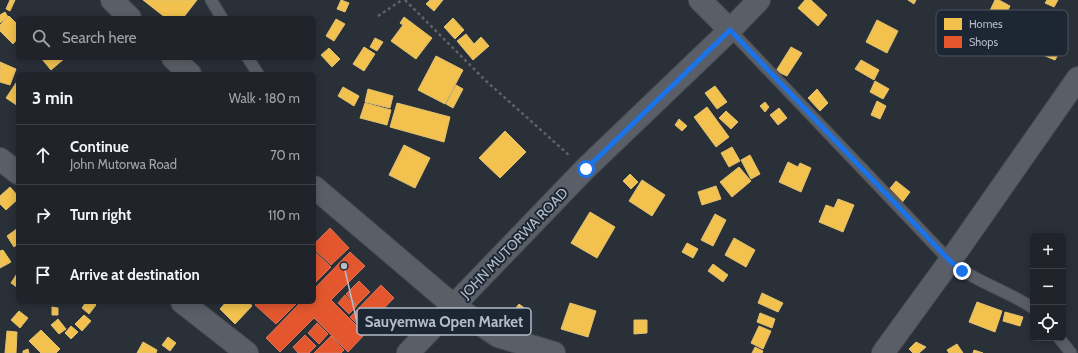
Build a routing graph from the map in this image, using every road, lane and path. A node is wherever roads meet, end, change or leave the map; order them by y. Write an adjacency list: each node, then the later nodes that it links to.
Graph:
1 (112, 0): 7 (street)
2 (211, 0): 8 (lane)
3 (402, 0): 9 (path)
4 (405, 0): 17 (path)
5 (700, 0): 10 (street)
6 (759, 0): 10 (street, JOHN MUTORWA ROAD)
7 (128, 16)
8 (221, 16)
9 (378, 16)
10 (730, 30): 17 (street, JOHN MUTORWA ROAD); 20 (lane)
11 (175, 60): 13 (street)
12 (249, 60): 14 (lane)
13 (188, 72)
14 (257, 72)
15 (1078, 78): 20 (street)
16 (0, 159): 18 (street)
17 (586, 169): 22 (street, JOHN MUTORWA ROAD)
18 (16, 171)
19 (316, 190): 22 (street)
20 (950, 261): 23 (lane); 29 (street)
21 (185, 304): 26 (street)
22 (454, 306): 25 (street); 27 (street, JOHN MUTORWA ROAD)
23 (1030, 306)
24 (1061, 341): 30 (lane)
25 (502, 344): 28 (street)
26 (247, 353)
27 (408, 353)
28 (554, 353)
29 (883, 353)
30 (1071, 353)

